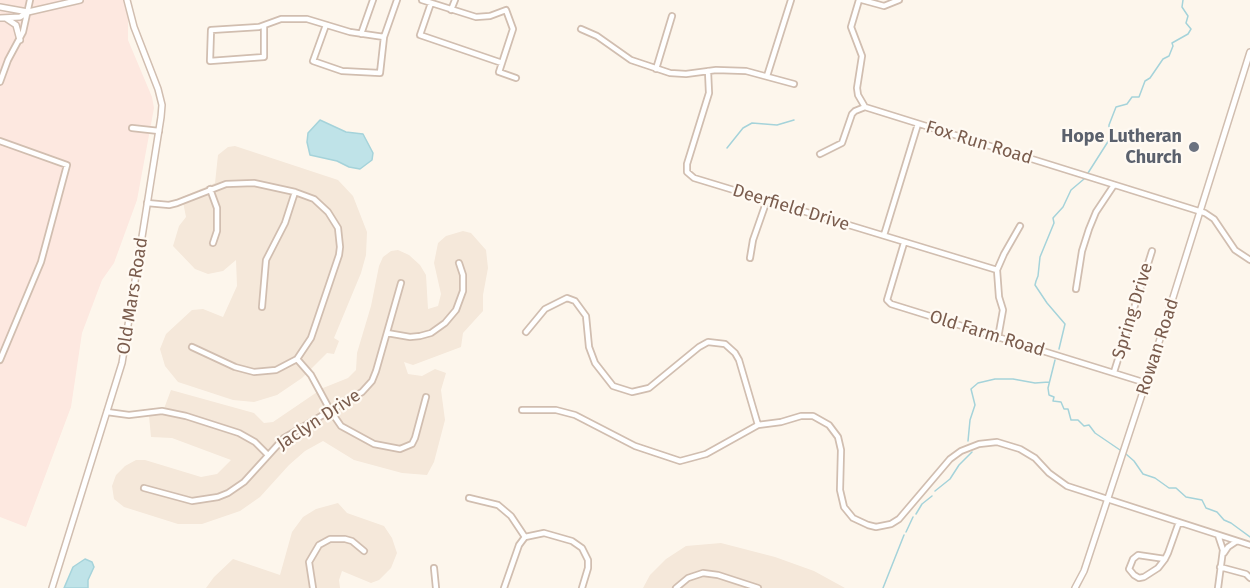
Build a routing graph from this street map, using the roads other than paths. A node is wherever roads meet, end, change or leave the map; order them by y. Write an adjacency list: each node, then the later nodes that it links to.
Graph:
1 (30, 0): 14 (street)
2 (80, 0): 14 (street)
3 (127, 0): 34 (street, Old Mars Road)
4 (373, 0): 20 (street)
5 (397, 0): 21 (street)
6 (422, 0): 11 (street)
7 (454, 0): 13 (street)
8 (791, 0): 27 (street)
9 (860, 0): 10 (street); 31 (street)
10 (899, 0)
11 (431, 3): 13 (street); 24 (street)
12 (0, 7): 14 (street)
13 (451, 9): 24 (street)
14 (28, 12): 16 (street); 22 (street)
15 (672, 16): 25 (street)
16 (3, 18): 22 (street)
17 (326, 25): 18 (street); 20 (street); 21 (street)
18 (264, 26): 18 (street)
19 (581, 28): 25 (street)
20 (361, 34): 21 (street)
21 (384, 37)
22 (20, 40): 29 (street)
23 (1250, 52): 42 (street, Rowan Road)
24 (502, 63): 28 (street)
25 (656, 69): 26 (street)
26 (708, 71): 27 (street); 40 (street, Deerfield Drive)
27 (767, 76): 30 (street)
28 (516, 78)
29 (0, 82)
30 (794, 84)
31 (865, 107): 32 (street, Fox Run Road); 36 (street)
32 (918, 124): 37 (street, Fox Run Road); 44 (street)
33 (132, 128): 34 (street)
34 (159, 131): 41 (street, Old Mars Road)
35 (0, 141): 60 (street)
36 (820, 154)
37 (1114, 185): 42 (street, Fox Run Road); 53 (street)
38 (210, 189): 39 (street); 41 (street); 45 (street)
39 (295, 192): 54 (street); 59 (street)
40 (767, 200): 44 (street, Deerfield Drive); 48 (street)
41 (147, 203): 66 (street, Old Mars Road)
42 (1200, 212): 49 (street); 62 (street, Rowan Road)
43 (1020, 226): 51 (street)
44 (884, 235): 46 (street, Deerfield Drive)
45 (213, 243)
46 (904, 243): 51 (street, Deerfield Drive); 57 (street, Old Farm Road)
47 (1152, 251): 61 (street, Spring Drive)
48 (750, 258)
49 (1250, 260)
50 (459, 263): 56 (street)
51 (997, 270): 57 (street)
52 (401, 283): 56 (street, Jaclyn Drive)
53 (1076, 289)
54 (262, 307)
55 (526, 332): 67 (street)
56 (387, 333): 65 (street, Jaclyn Drive)
57 (998, 338): 61 (street, Old Farm Road)
58 (192, 347): 59 (street)
59 (297, 359): 65 (street)
60 (0, 360)
61 (1114, 372): 62 (street, Old Farm Road)
62 (1146, 383): 71 (street, Rowan Road)
63 (426, 397): 65 (street)
64 (522, 410): 67 (street)
65 (330, 411): 68 (street, Jaclyn Drive)
66 (107, 412): 68 (street); 83 (street, Old Mars Road)
67 (758, 425): 71 (street)
68 (267, 454): 69 (street, Jaclyn Drive)
69 (144, 488)
70 (469, 498): 74 (street)
71 (1108, 499): 72 (street); 90 (street, Rowan Road)
72 (1179, 522): 73 (street); 79 (street)
73 (1216, 534): 75 (street); 78 (street)
74 (525, 537): 86 (street); 87 (street)
75 (1237, 540): 76 (street); 78 (street)
76 (1250, 545)
77 (364, 551): 84 (street)
78 (1223, 556): 80 (street)
79 (1165, 560): 79 (street)
80 (1220, 567): 82 (street); 91 (street)
81 (434, 568): 85 (street)
82 (1250, 578)
83 (51, 588)
84 (313, 588)
85 (436, 588)
86 (504, 588)
87 (582, 588)
88 (676, 588): 89 (street)
89 (758, 588)
90 (1075, 588)
91 (1218, 588)

